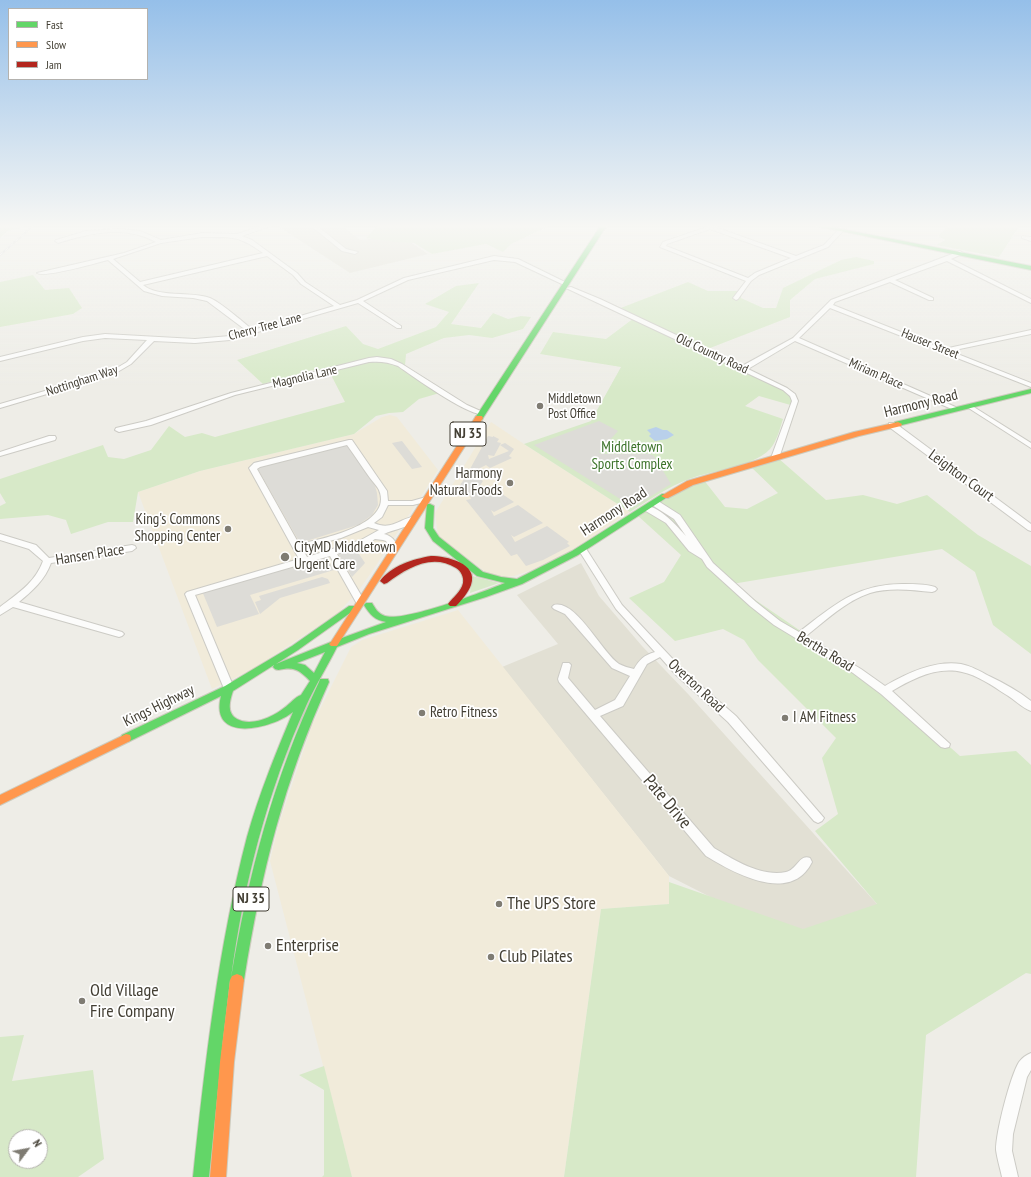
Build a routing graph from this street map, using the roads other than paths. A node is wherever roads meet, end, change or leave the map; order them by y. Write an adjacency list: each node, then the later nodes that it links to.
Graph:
1 (134, 280): 11 (street)
2 (156, 280): 11 (street)
3 (300, 280): 18 (street)
4 (404, 280): 15 (street, Cherry Tree Lane)
5 (556, 280): 12 (street, Cherry Tree Lane)
6 (572, 280): 12 (main road, NJ 35)
7 (572, 280): 12 (main road, NJ 35)
8 (749, 280): 13 (street)
9 (890, 280): 14 (street); 17 (street)
10 (988, 280): 16 (street)
11 (139, 284): 20 (street)
12 (568, 286): 26 (street, Old Country Road); 32 (main road, NJ 35); 40 (main road, NJ 35)
13 (736, 298)
14 (931, 299)
15 (359, 301): 18 (street, Cherry Tree Lane); 19 (street)
16 (1031, 301)
17 (828, 305): 23 (street); 24 (street, Hauser Street)
18 (339, 307): 20 (street, Cherry Tree Lane)
19 (399, 326)
20 (252, 332): 22 (street, Cherry Tree Lane)
21 (1031, 332): 24 (street)
22 (153, 338): 25 (street, Cherry Tree Lane); 29 (street, Nottingham Way)
23 (795, 339): 26 (street); 31 (street, Miriam Place)
24 (946, 350): 27 (street, Hauser Street)
25 (0, 359)
26 (744, 368): 38 (street, Old Country Road)
27 (1031, 385)
28 (1031, 392): 30 (main road, Harmony Road)
29 (0, 406)
30 (969, 406): 31 (main road, Harmony Road); 36 (street)
31 (956, 409): 33 (main road, Harmony Road)
32 (481, 413): 34 (street, Magnolia Lane); 40 (main road, NJ 35)
33 (892, 425): 38 (main road, Harmony Road); 45 (street, Leighton Court)
34 (119, 430)
35 (52, 438): 37 (street)
36 (1031, 446)
37 (0, 454)
38 (776, 458): 41 (main road, Harmony Road)
39 (384, 503): 40 (street); 43 (street); 50 (street)
40 (428, 503): 42 (main road, NJ 35); 57 (main road, NJ 35); 58 (main road)
41 (651, 505): 53 (main road, Harmony Road); 67 (street, Bertha Road)
42 (413, 519): 44 (street); 52 (main road, NJ 35)
43 (370, 524): 44 (street); 46 (street)
44 (389, 528): 48 (street)
45 (1031, 528)
46 (347, 533): 49 (street); 50 (street)
47 (0, 537): 56 (street)
48 (372, 537): 49 (street); 52 (street)
49 (355, 545): 54 (street)
50 (297, 547): 55 (street)
51 (132, 548): 56 (street, Hansen Place)
52 (394, 548): 61 (main road, NJ 35)
53 (582, 549): 58 (main road, Harmony Road); 70 (street, Overton Road)
54 (332, 552): 55 (street); 61 (street)
55 (304, 560): 75 (street)
56 (48, 561): 60 (street)
57 (384, 581): 61 (main road, NJ 35); 62 (main road)
58 (519, 582): 62 (main road, Harmony Road)
59 (932, 589): 67 (street)
60 (11, 603): 64 (street); 66 (street)
61 (364, 603): 65 (main road); 68 (main road, NJ 35); 69 (main road, NJ 35); 75 (main road)
62 (453, 604): 65 (main road, Harmony Road)
63 (557, 608): 73 (street)
64 (0, 612)
65 (403, 619): 68 (main road, Harmony Road)
66 (119, 634)
67 (799, 637): 76 (street, Bertha Road)
68 (348, 638): 69 (main road, Harmony Road); 86 (main road, NJ 35)
69 (334, 644): 71 (main road, Kings Highway); 74 (main road, NJ 35)
70 (661, 653): 73 (street); 82 (street, Overton Road)
71 (282, 665): 74 (main road); 75 (main road, Kings Highway)
72 (566, 665): 79 (street, Pate Drive)
73 (636, 674): 79 (street)
74 (314, 680): 77 (main road, NJ 35)
75 (229, 688): 77 (main road); 81 (main road, Kings Highway)
76 (885, 691): 78 (street); 80 (street, Bertha Road)
77 (307, 694): 85 (main road, NJ 35)
78 (1031, 707)
79 (593, 715): 83 (street, Pate Drive)
80 (945, 744)
81 (0, 800)
82 (818, 818)
83 (806, 862)
84 (1031, 1060): 87 (street)
85 (201, 1177)
86 (218, 1177)
87 (1010, 1177)

